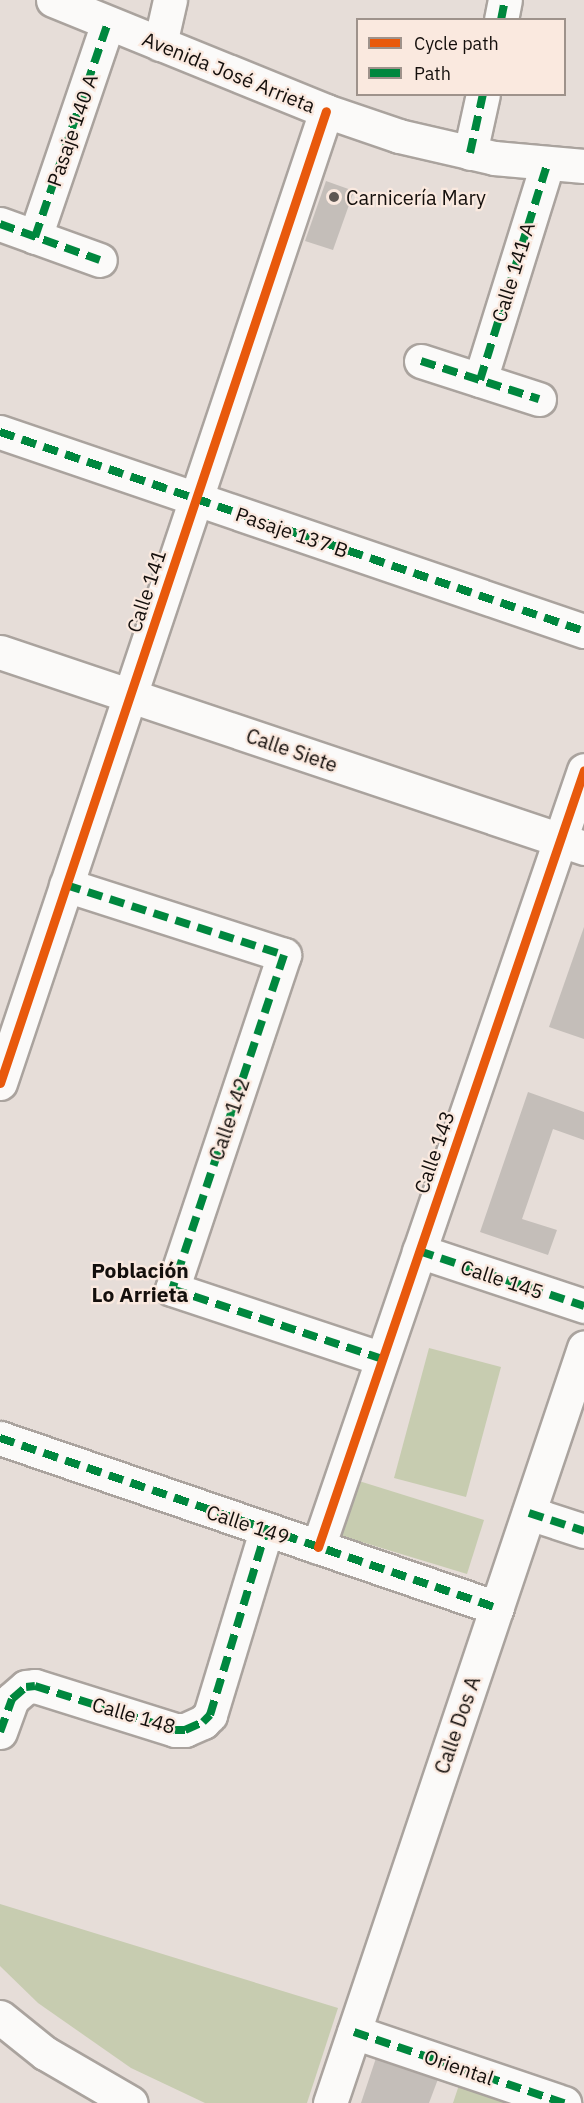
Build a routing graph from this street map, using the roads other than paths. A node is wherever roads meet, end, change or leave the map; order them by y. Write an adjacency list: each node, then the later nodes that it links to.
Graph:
1 (53, 0): 5 (street, Avenida José Arrieta)
2 (170, 0): 6 (street)
3 (505, 0): 4 (street)
4 (501, 18)
5 (108, 23): 6 (street, Avenida José Arrieta); 13 (street, Pasaje 140 A)
6 (160, 44): 8 (street, Avenida José Arrieta)
7 (483, 96): 9 (street)
8 (326, 111): 9 (street, Avenida José Arrieta); 19 (street, Calle 141)
9 (470, 153): 10 (street, Avenida José Arrieta)
10 (547, 165): 11 (street, Avenida José Arrieta); 16 (street, Calle 141 A)
11 (584, 166)
12 (0, 224): 13 (street)
13 (35, 237): 14 (street)
14 (100, 260)
15 (421, 361): 16 (street)
16 (480, 380): 17 (street)
17 (539, 399)
18 (0, 432): 19 (street, Pasaje 137 B)
19 (195, 499): 20 (street, Pasaje 137 B); 22 (street, Calle 141)
20 (584, 631)
21 (0, 652): 22 (street, Calle Siete)
22 (130, 695): 24 (street, Calle Siete); 25 (street, Calle 141)
23 (584, 770): 24 (street, Calle 143)
24 (572, 844): 27 (street, Calle 143)
25 (66, 885): 26 (street, Calle 141); 30 (street, Calle 142)
26 (0, 1083)
27 (419, 1251): 28 (street, Calle 145); 30 (street, Calle 143)
28 (584, 1306)
29 (584, 1348): 32 (street, Calle Dos A)
30 (382, 1359): 35 (street, Calle 143)
31 (0, 1438): 33 (street, Calle 149)
32 (529, 1513): 34 (street); 36 (street, Calle Dos A)
33 (266, 1531): 35 (street, Calle 149); 37 (street, Calle 148)
34 (584, 1531)
35 (318, 1547): 36 (street, Calle 149)
36 (497, 1608): 39 (street, Calle Dos A)
37 (0, 1732)
38 (0, 2017): 40 (street)
39 (354, 2031): 41 (street, Calle Dos A); 42 (street, Oriental)
40 (131, 2103)
41 (330, 2103)
42 (564, 2103)

